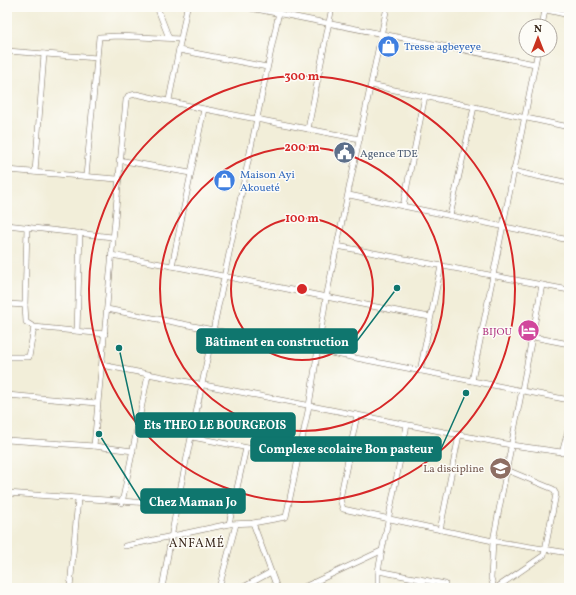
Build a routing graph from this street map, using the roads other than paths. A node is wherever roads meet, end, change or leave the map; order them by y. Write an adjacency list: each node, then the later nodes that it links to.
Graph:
1 (157, 7): 15 (street)
2 (187, 7): 16 (street)
3 (245, 7): 10 (street)
4 (280, 7): 10 (street)
5 (332, 7): 13 (street)
6 (387, 7): 14 (street)
7 (533, 7): 9 (street)
8 (554, 9): 9 (street); 11 (street)
9 (545, 10): 12 (street)
10 (279, 14): 13 (street); 23 (street)
11 (569, 15)
12 (544, 18)
13 (328, 23): 14 (street); 32 (street)
14 (382, 34): 22 (street); 24 (street)
15 (169, 38): 16 (street); 20 (street)
16 (181, 39): 17 (street)
17 (179, 50): 23 (street); 26 (street)
18 (7, 51): 19 (street)
19 (44, 54): 20 (street); 37 (street)
20 (97, 58): 39 (street)
21 (536, 58): 22 (street)
22 (535, 64): 29 (street)
23 (268, 67): 30 (street)
24 (371, 85): 25 (street); 33 (street)
25 (425, 96): 27 (street); 43 (street)
26 (169, 100): 28 (street); 34 (street)
27 (474, 107): 29 (street); 44 (street)
28 (204, 109): 30 (street); 38 (street)
29 (524, 118): 31 (street); 36 (street)
30 (257, 119): 32 (street); 56 (street)
31 (569, 127)
32 (308, 129): 33 (street)
33 (360, 139): 42 (street)
34 (119, 160): 38 (street); 40 (street)
35 (7, 170): 37 (street)
36 (513, 171): 41 (street); 46 (street)
37 (36, 172): 39 (street)
38 (190, 173): 53 (street)
39 (86, 176): 40 (street)
40 (118, 179): 49 (street)
41 (569, 183)
42 (349, 195): 43 (street); 51 (street)
43 (403, 206): 44 (street)
44 (450, 216): 46 (street)
45 (7, 225): 47 (street)
46 (502, 226): 50 (street); 55 (street)
47 (27, 227): 48 (street); 61 (street)
48 (80, 233): 49 (street); 65 (street)
49 (112, 236): 52 (street)
50 (569, 240)
51 (337, 246): 54 (street); 59 (street)
52 (111, 255): 53 (street); 62 (street)
53 (172, 266): 56 (street)
54 (441, 266): 55 (street); 63 (street)
55 (493, 275): 57 (street); 75 (street)
56 (223, 277): 59 (street); 66 (street)
57 (542, 285): 58 (street); 68 (street)
58 (569, 290)
59 (326, 298): 63 (street); 70 (street)
60 (7, 304): 61 (street)
61 (25, 306): 64 (street)
62 (107, 309): 66 (street); 67 (street)
63 (430, 317): 73 (street)
64 (34, 327): 65 (street); 71 (street)
65 (77, 331): 67 (street)
66 (212, 331): 70 (street); 76 (street)
67 (105, 334): 72 (street)
68 (533, 337): 69 (street); 77 (street)
69 (569, 344)
70 (318, 350): 73 (street); 81 (street)
71 (7, 357)
72 (102, 365): 74 (street); 80 (street)
73 (420, 371): 75 (street)
74 (148, 375): 76 (street); 91 (street)
75 (472, 381): 77 (street)
76 (202, 385): 81 (street); 86 (street)
77 (523, 390): 79 (street); 88 (street)
78 (7, 395): 80 (street)
79 (569, 400)
80 (97, 403): 89 (street)
81 (309, 406): 82 (street); 94 (street)
82 (357, 415): 83 (street); 100 (street)
83 (407, 425): 85 (street); 100 (street)
84 (569, 427): 92 (street)
85 (459, 435): 88 (street); 104 (street)
86 (192, 437): 90 (street); 99 (street)
87 (7, 440): 89 (street)
88 (512, 445): 92 (street); 95 (street)
89 (94, 446): 91 (street)
90 (246, 448): 94 (street); 102 (street)
91 (133, 451): 98 (street)
92 (562, 453): 93 (street)
93 (569, 453)
94 (299, 458): 101 (street)
95 (507, 470): 106 (street); 108 (street)
96 (7, 493): 97 (street)
97 (78, 499): 98 (street); 116 (street)
98 (122, 503): 99 (street)
99 (177, 505): 105 (street)
100 (388, 520): 104 (street); 109 (street)
101 (254, 523): 103 (street); 112 (street)
102 (229, 524): 103 (street); 105 (street)
103 (236, 524): 118 (street)
104 (440, 530): 106 (street)
105 (172, 535): 107 (street); 117 (street)
106 (493, 541): 108 (street); 123 (street)
107 (125, 546)
108 (546, 549): 110 (street); 123 (street)
109 (381, 551): 111 (street); 115 (street)
110 (569, 553)
111 (378, 571): 113 (street); 121 (street)
112 (270, 572): 119 (street); 120 (street)
113 (419, 579): 114 (street); 122 (street)
114 (445, 584)
115 (306, 587)
116 (70, 588)
117 (162, 588)
118 (219, 588)
119 (242, 588)
120 (277, 588)
121 (378, 588)
122 (426, 588)
123 (495, 588)

